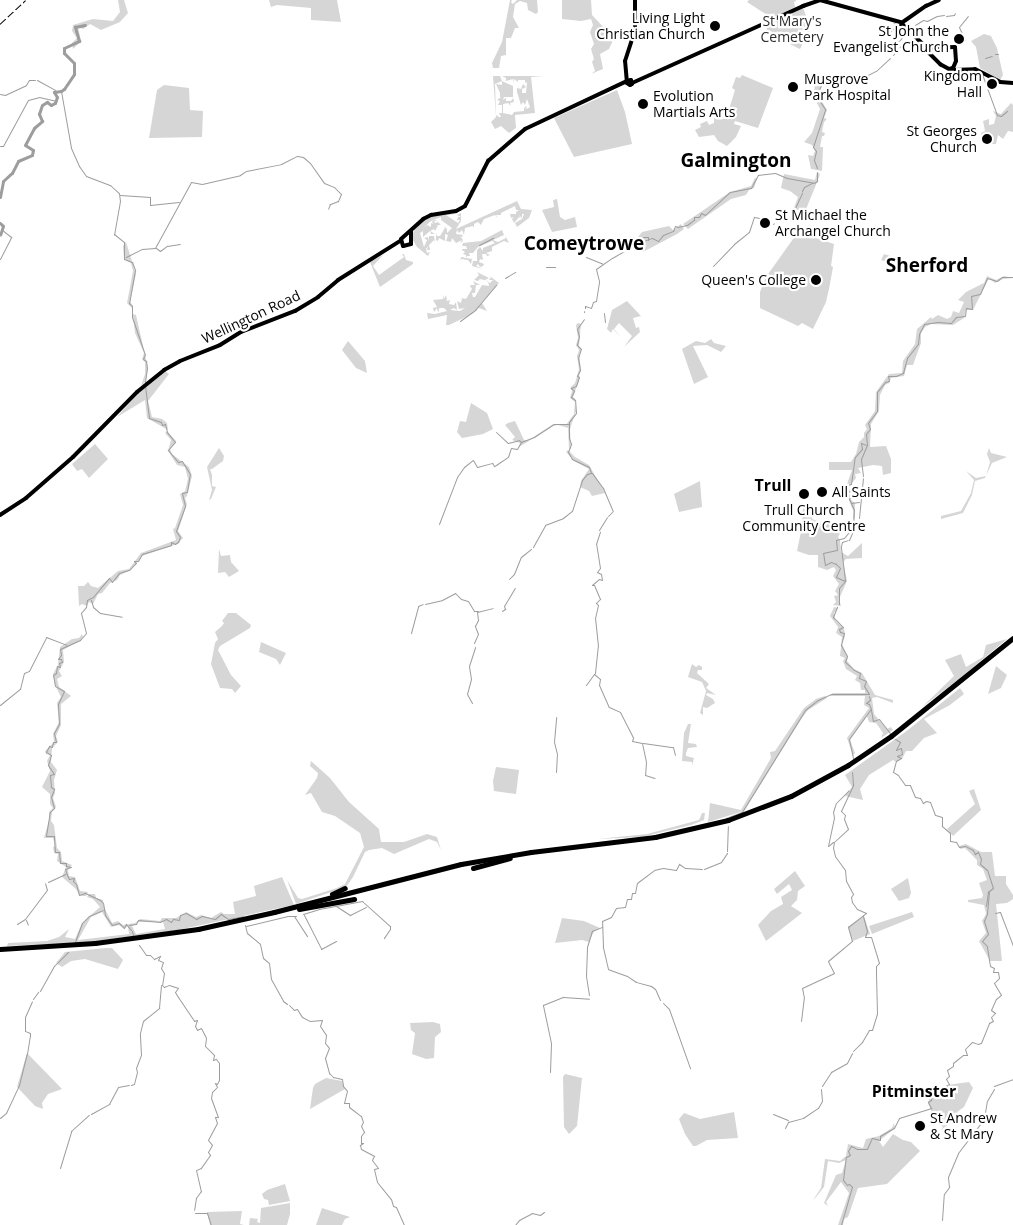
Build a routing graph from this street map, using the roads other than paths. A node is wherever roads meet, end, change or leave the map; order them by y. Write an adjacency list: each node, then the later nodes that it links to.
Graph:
1 (635, 0): 11 (main road)
2 (825, 0): 4 (main road); 11 (main road)
3 (939, 0): 4 (main road)
4 (902, 24): 5 (main road); 6 (main road)
5 (929, 48): 6 (main road); 7 (main road)
6 (931, 54): 8 (main road)
7 (956, 61): 8 (main road); 9 (main road); 10 (main road)
8 (940, 64): 10 (main road)
9 (962, 69): 10 (main road); 12 (main road)
10 (954, 70)
11 (629, 82): 13 (main road, Wellington Road)
12 (1013, 82)
13 (411, 231): 14 (main road, Wellington Road); 15 (main road)
14 (404, 237): 15 (main road); 16 (main road, Wellington Road)
15 (410, 238): 17 (main road)
16 (400, 241): 17 (main road); 18 (main road, Wellington Road)
17 (403, 246): 18 (main road, Wellington Road)
18 (388, 248): 19 (main road, Wellington Road)
19 (0, 515)
20 (1013, 638): 22 (highway)
21 (1013, 642): 23 (highway)
22 (494, 857): 24 (highway); 28 (highway)
23 (510, 858): 25 (highway); 29 (highway)
24 (455, 861)
25 (473, 868)
26 (346, 888): 28 (highway)
27 (354, 899): 29 (highway)
28 (306, 904): 30 (highway)
29 (299, 909): 30 (highway)
30 (0, 951)

